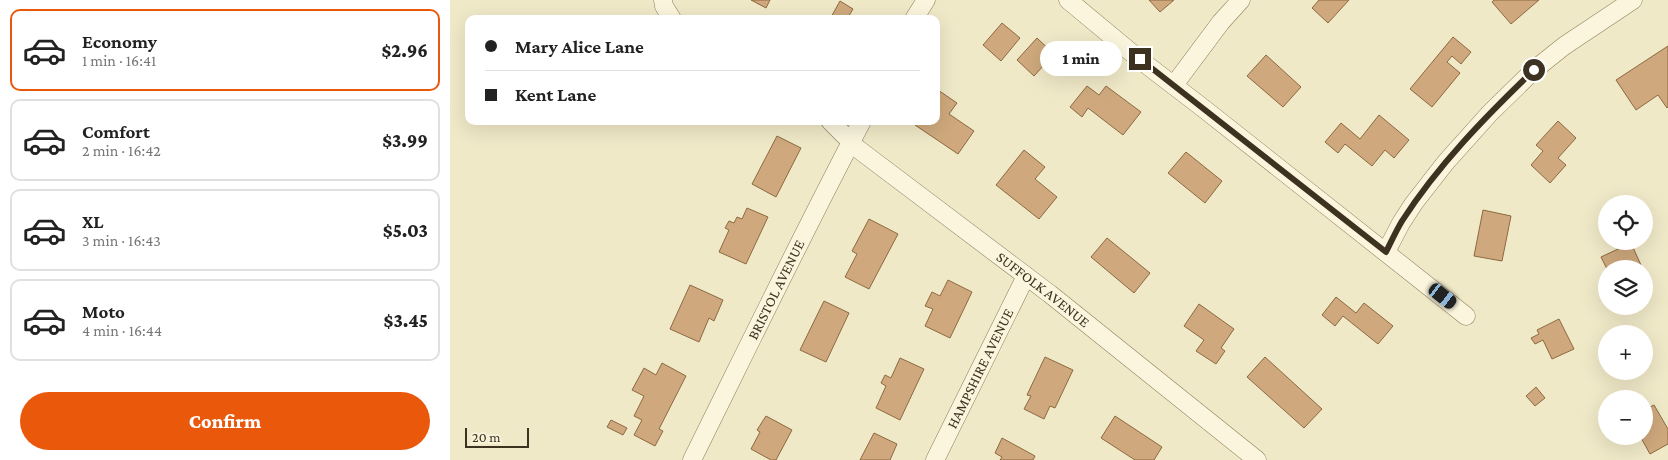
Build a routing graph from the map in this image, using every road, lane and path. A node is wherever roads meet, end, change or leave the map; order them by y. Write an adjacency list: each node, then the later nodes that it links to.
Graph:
1 (663, 0): 6 (street)
2 (926, 0): 7 (street)
3 (1068, 0): 8 (street)
4 (1241, 0): 8 (street)
5 (1634, 0): 12 (street)
6 (670, 15)
7 (917, 15)
8 (1174, 85): 12 (street)
9 (834, 125): 11 (street, SUFFOLK AVENUE)
10 (860, 125): 11 (street, BRISTOL AVENUE)
11 (851, 142): 13 (street, SUFFOLK AVENUE); 15 (street, BRISTOL AVENUE)
12 (1386, 252): 14 (street)
13 (1026, 276): 16 (street, HAMPSHIRE AVENUE); 17 (street, SUFFOLK AVENUE)
14 (1466, 316)
15 (692, 460)
16 (935, 460)
17 (1257, 460)

